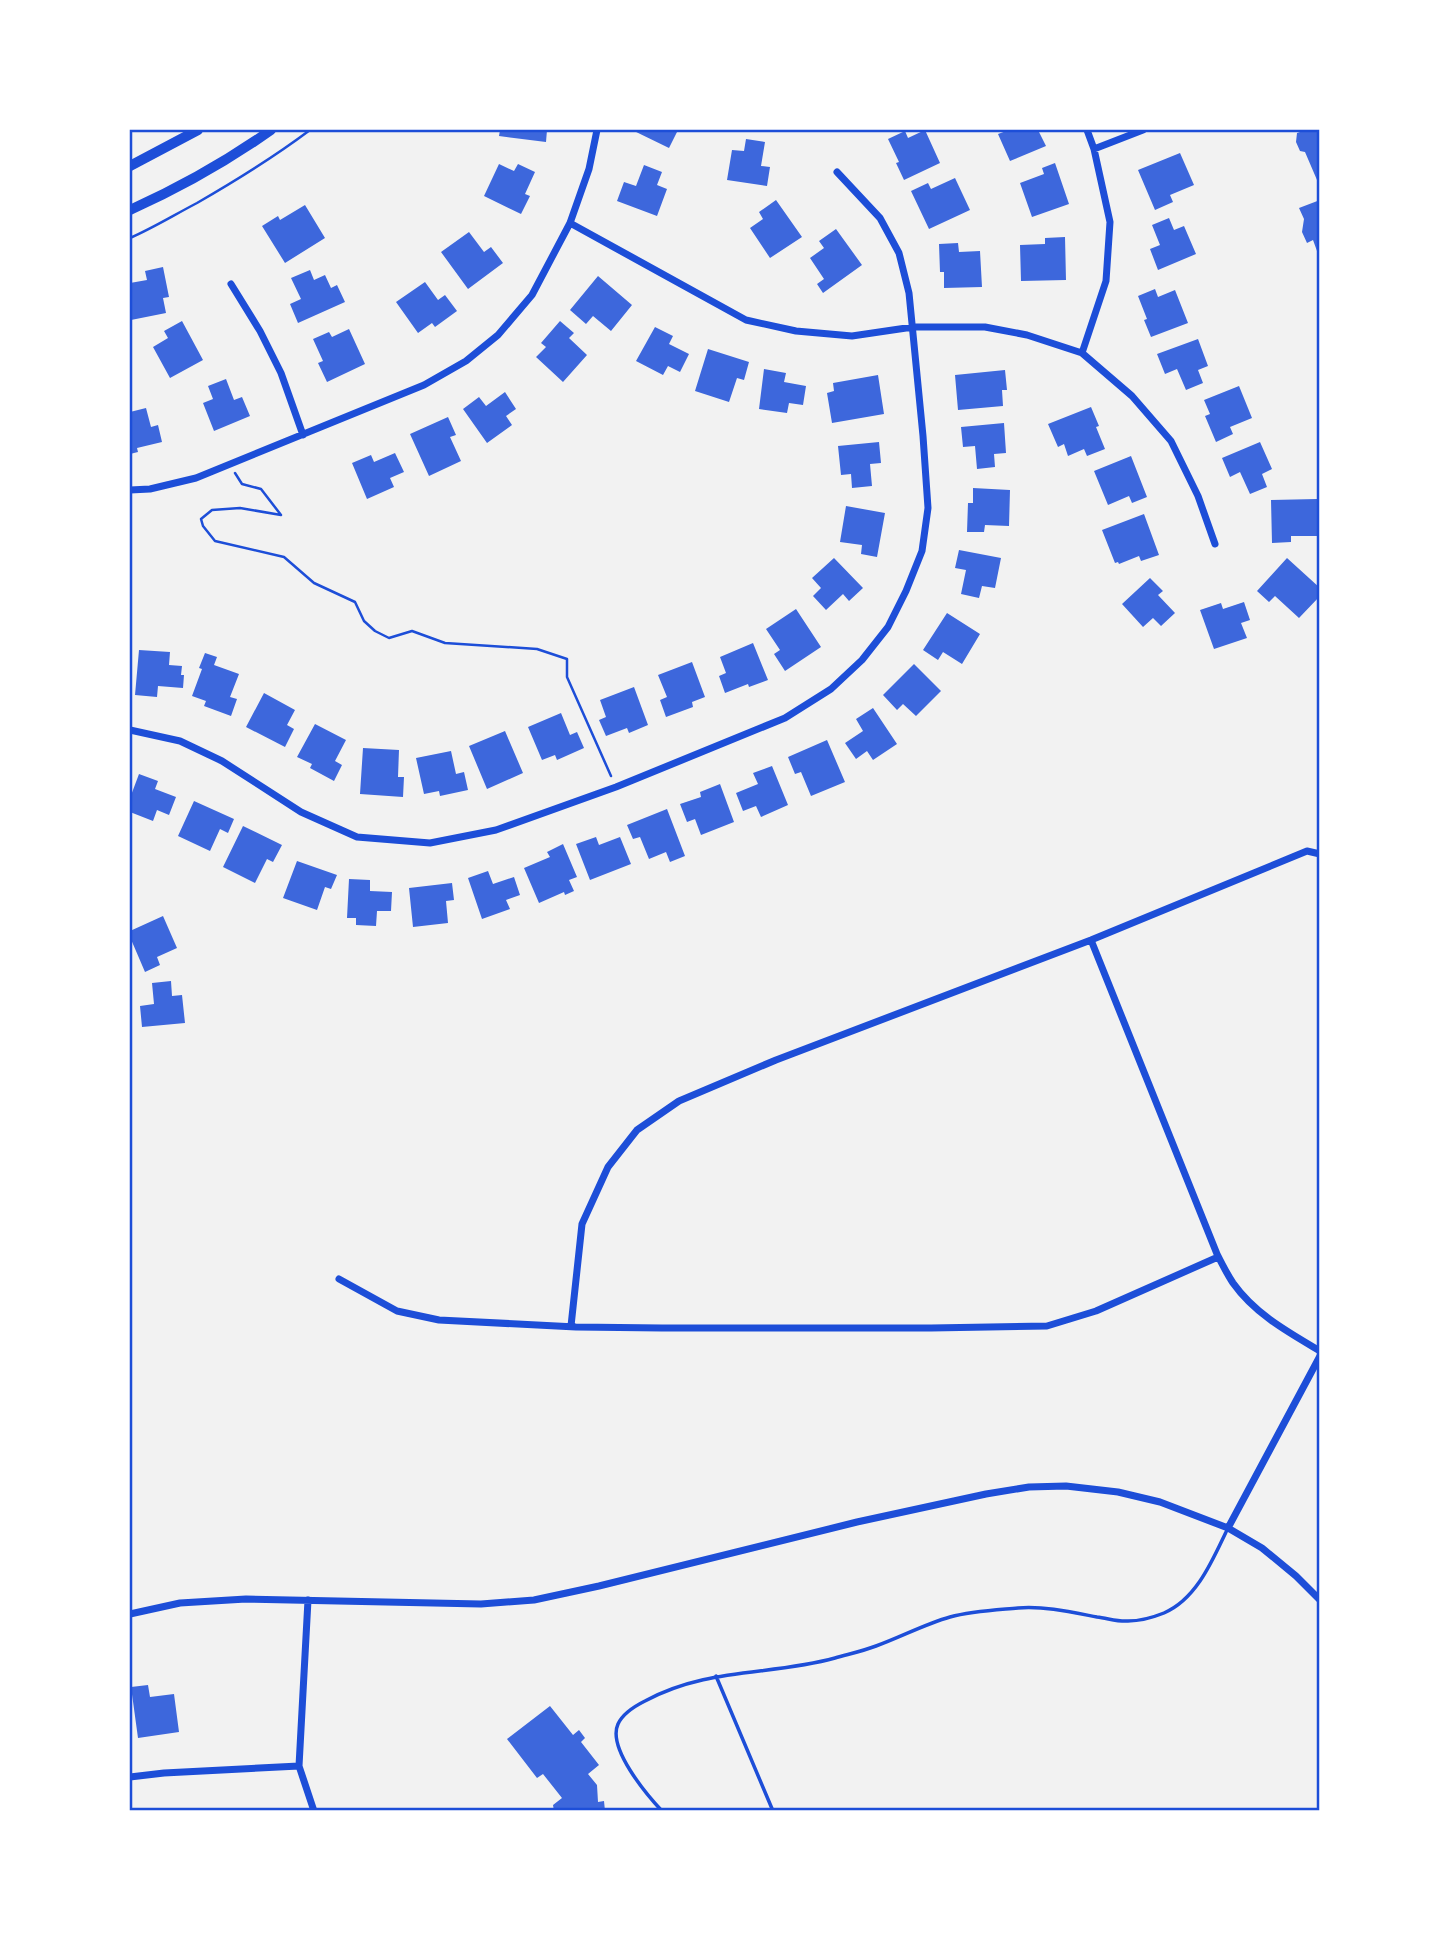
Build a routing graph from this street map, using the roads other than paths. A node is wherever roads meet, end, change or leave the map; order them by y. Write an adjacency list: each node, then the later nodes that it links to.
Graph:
1 (198, 130): 7 (main road)
2 (271, 130): 9 (main road)
3 (597, 130): 10 (street)
4 (1087, 130): 6 (street)
5 (1143, 130): 6 (street)
6 (1094, 149): 13 (street)
7 (130, 166)
8 (837, 172): 12 (street)
9 (130, 210)
10 (570, 223): 12 (street); 14 (street)
11 (231, 284): 14 (street)
12 (913, 327): 13 (street); 17 (street)
13 (1082, 353): 16 (street)
14 (303, 435): 15 (street)
15 (130, 490)
16 (1215, 544)
17 (130, 730)
18 (1320, 854): 19 (street)
19 (1091, 940): 20 (street); 22 (street)
20 (1218, 1257): 22 (street); 23 (street)
21 (339, 1279): 22 (street)
22 (571, 1326)
23 (1320, 1353): 24 (street)
24 (1228, 1528): 25 (street); 26 (street); 28 (lane)
25 (307, 1600): 27 (street); 29 (street)
26 (1320, 1600)
27 (130, 1614)
28 (716, 1676): 32 (lane); 33 (lane)
29 (299, 1766): 30 (street); 31 (street)
30 (130, 1777)
31 (314, 1811)
32 (662, 1811)
33 (773, 1811)

